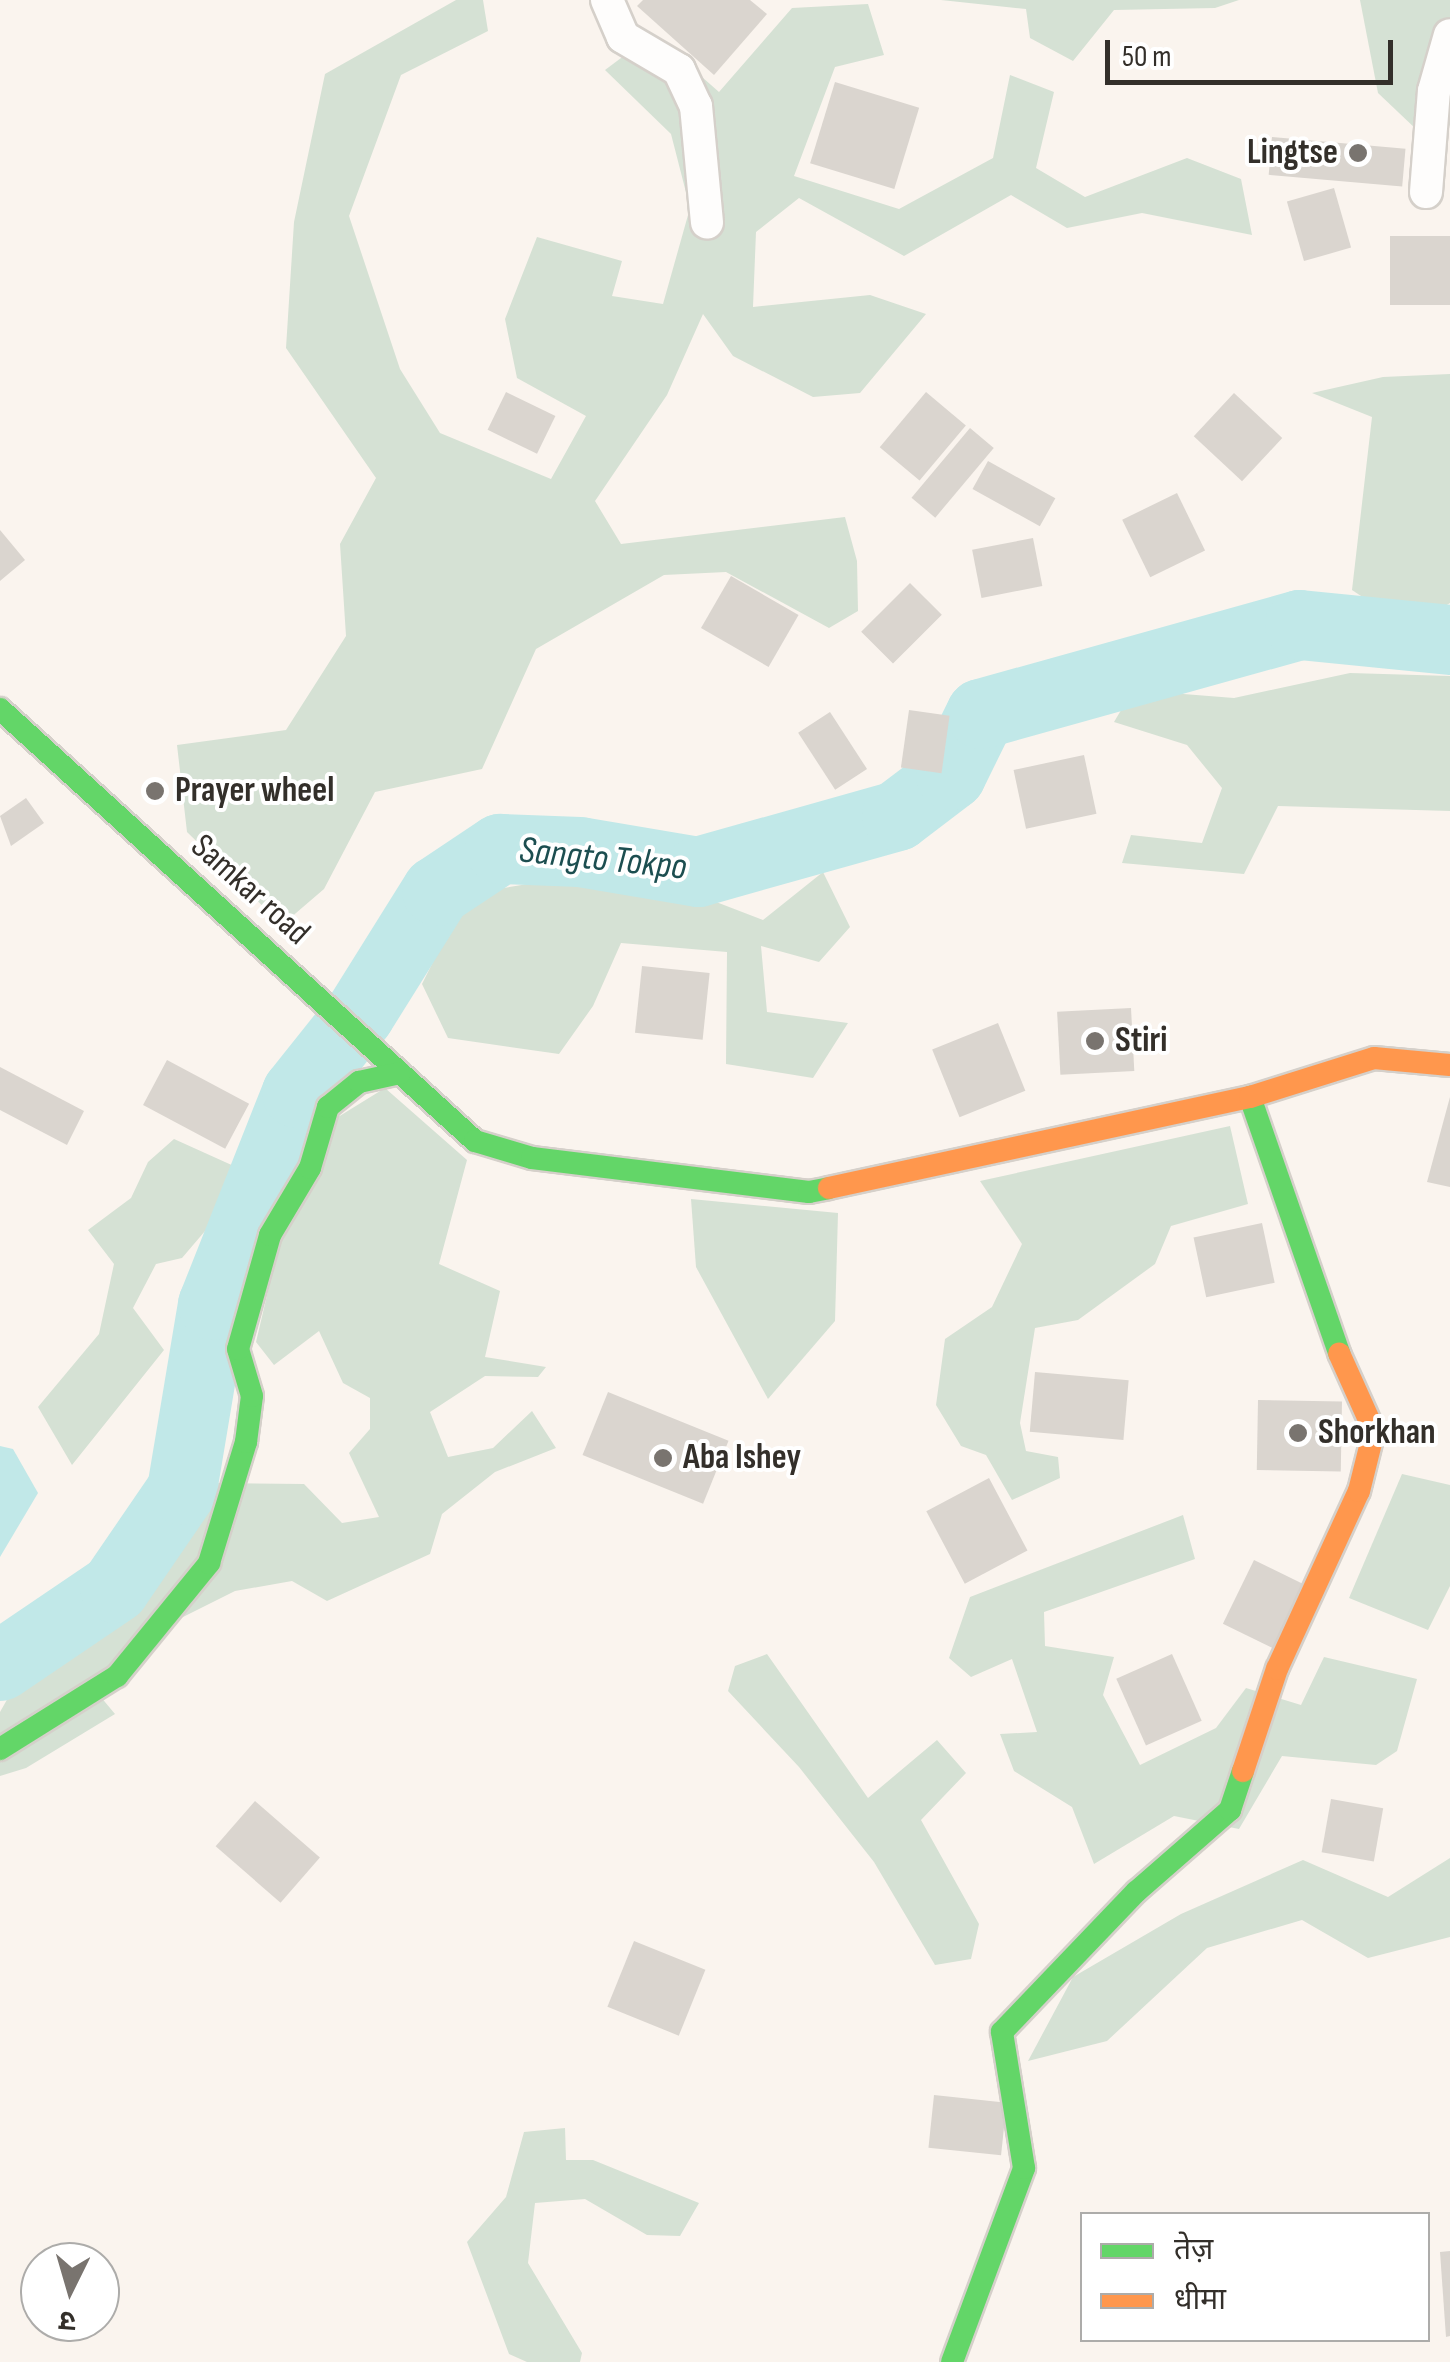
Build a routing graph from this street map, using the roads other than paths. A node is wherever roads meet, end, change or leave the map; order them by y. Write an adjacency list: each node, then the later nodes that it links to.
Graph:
1 (607, 0): 4 (street)
2 (1450, 36): 3 (street)
3 (1426, 192)
4 (706, 222)
5 (0, 709): 7 (street, Samkar road)
6 (1450, 1065): 8 (street, Samkar road)
7 (400, 1073): 8 (street, Samkar road); 9 (street)
8 (1250, 1098): 10 (street)
9 (0, 1749)
10 (952, 2362)

